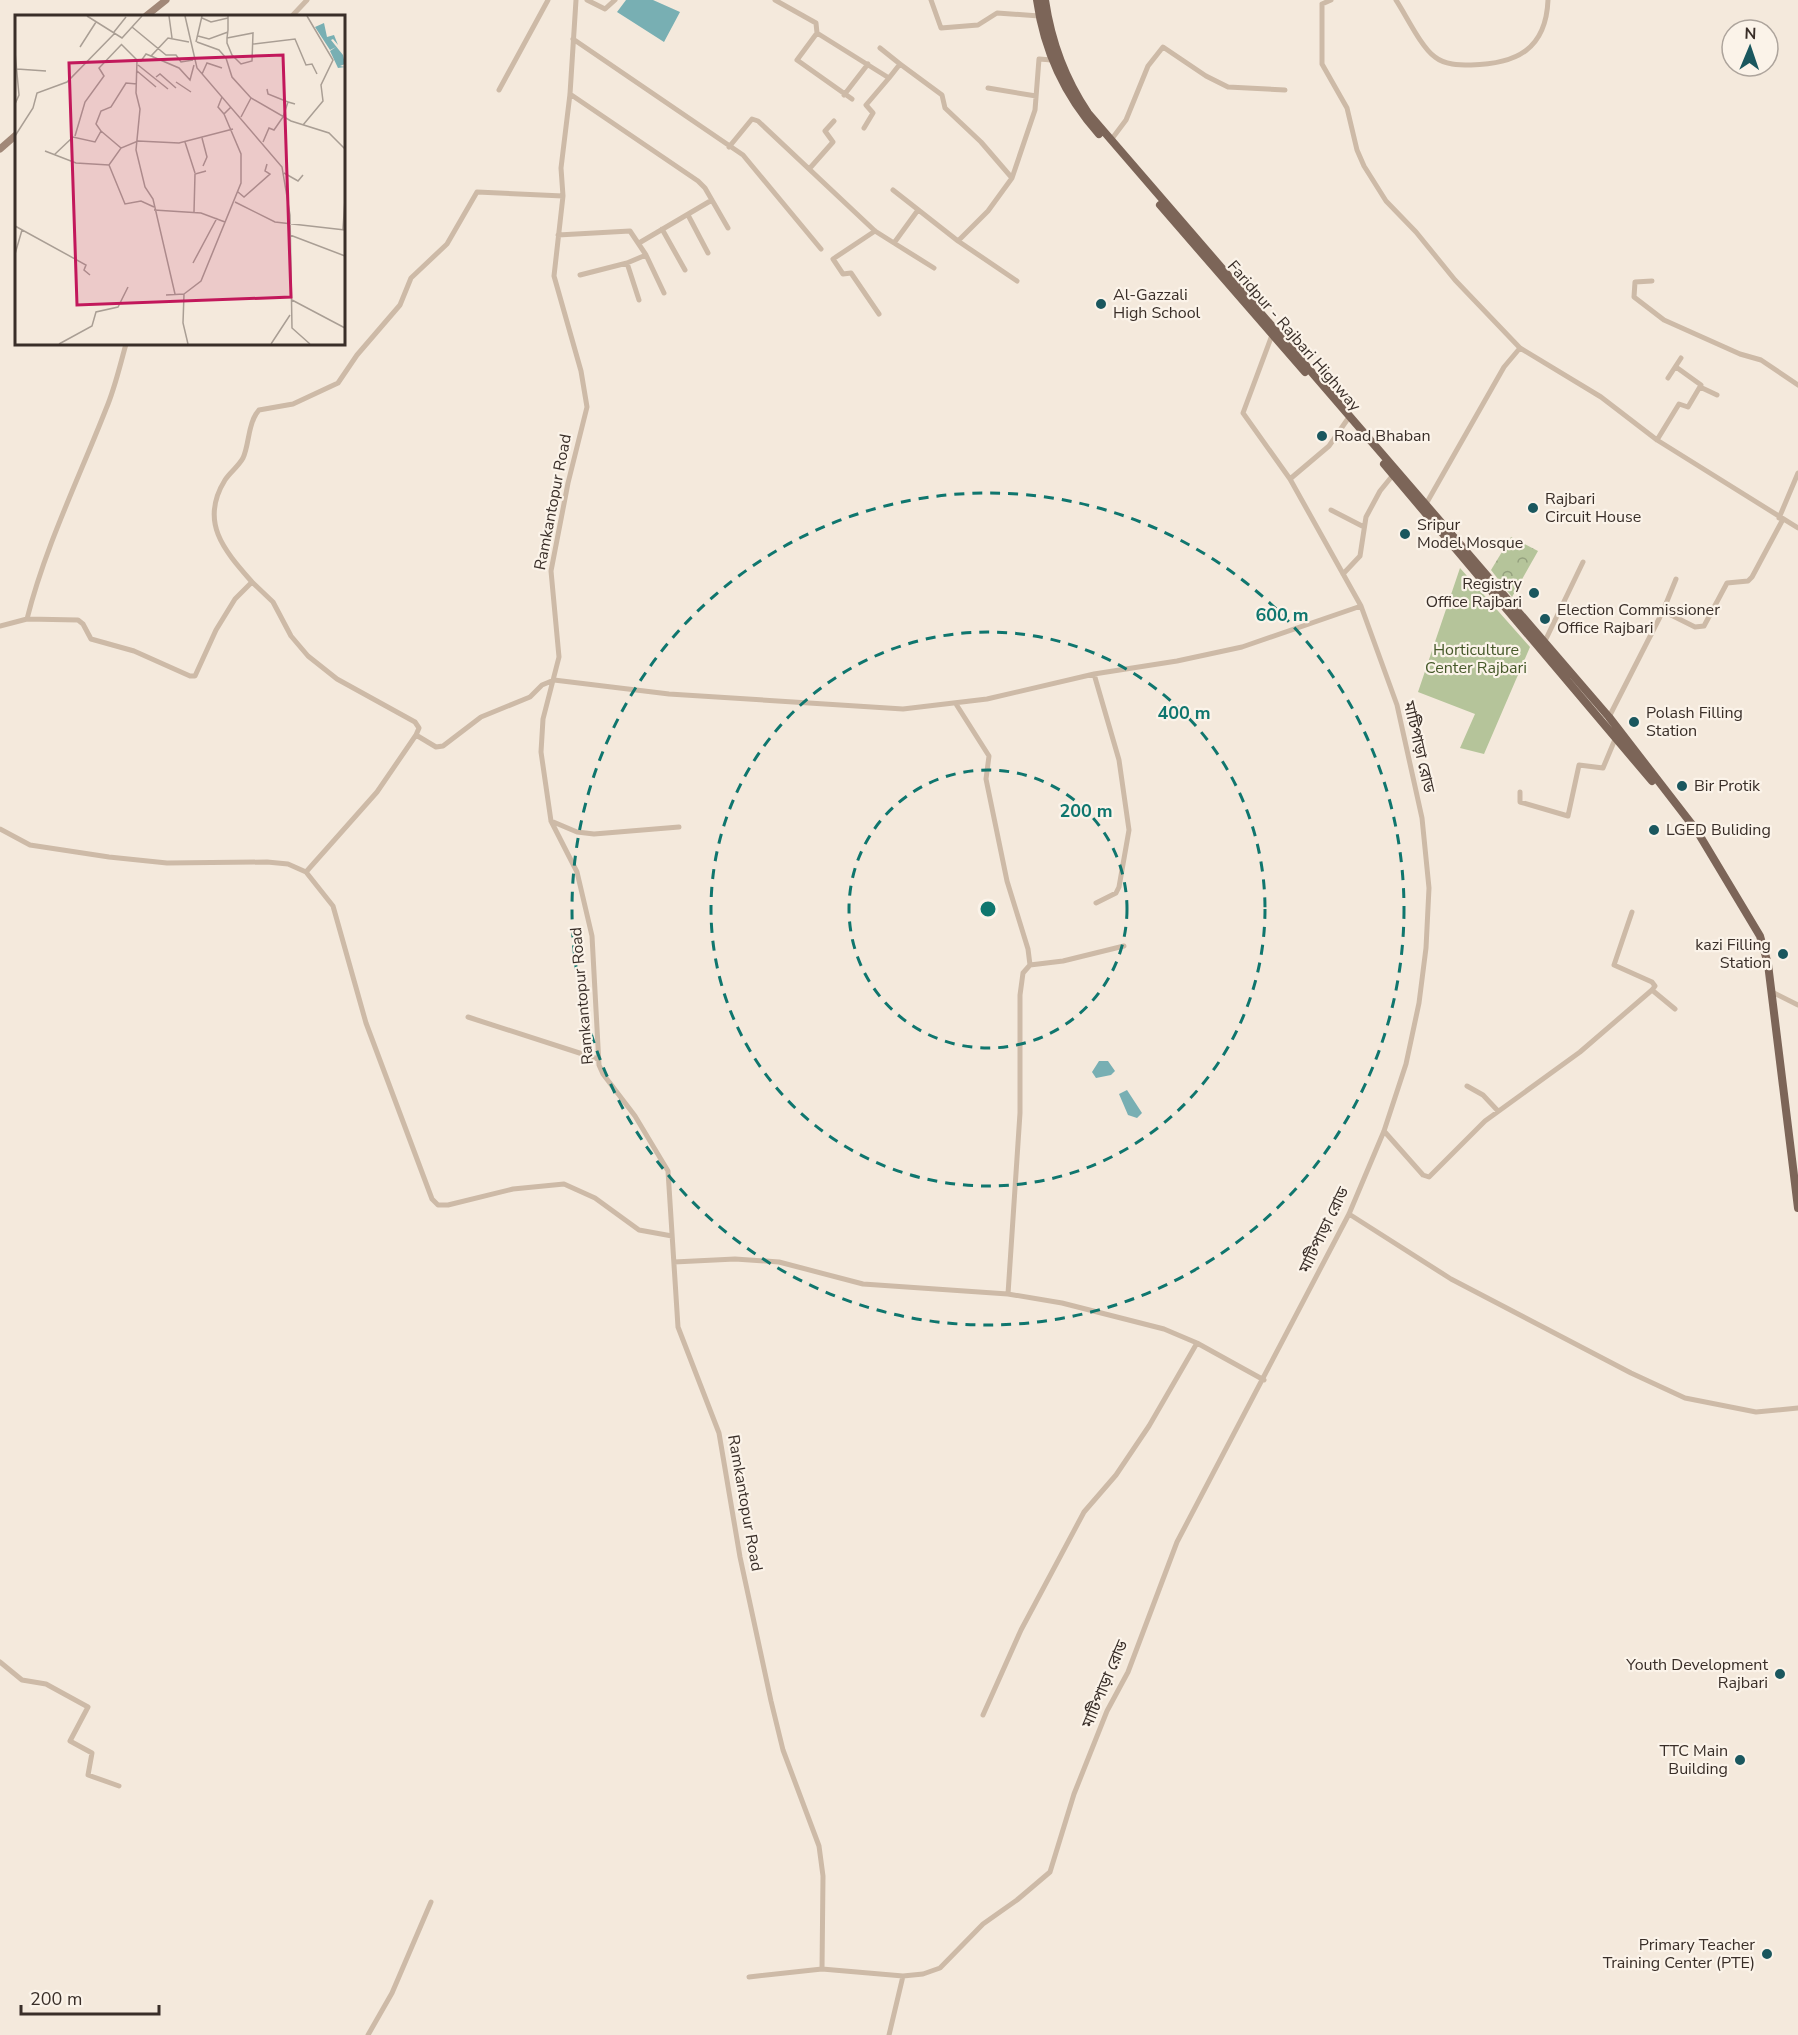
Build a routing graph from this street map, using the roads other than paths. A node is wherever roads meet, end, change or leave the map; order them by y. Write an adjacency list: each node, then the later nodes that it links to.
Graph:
1 (166, 0): 16 (main road)
2 (308, 0): 17 (street)
3 (548, 0): 27 (street)
4 (576, 0): 20 (street, Ramkantopur Road)
5 (587, 0): 6 (street)
6 (615, 0)
7 (775, 0): 19 (street)
8 (931, 0): 18 (street)
9 (1037, 0): 18 (main road, Faridpur - Rajbari Highway)
10 (1045, 0): 36 (main road, Faridpur - Rajbari Highway)
11 (1314, 0): 15 (street)
12 (1331, 0): 15 (street)
13 (1396, 0): 14 (street)
14 (1548, 0)
15 (1322, 4): 67 (street)
16 (147, 15)
17 (293, 15)
18 (1039, 16): 22 (main road, Faridpur - Rajbari Highway)
19 (817, 33): 23 (street); 30 (street)
20 (573, 39): 29 (street, Ramkantopur Road); 37 (street)
21 (880, 48): 24 (street)
22 (1052, 60): 31 (street); 65 (main road, Faridpur - Rajbari Highway)
23 (868, 64): 25 (street); 30 (street)
24 (900, 64): 25 (street); 40 (street)
25 (889, 78): 34 (street)
26 (988, 88): 31 (street)
27 (499, 90)
28 (1285, 90): 36 (street)
29 (570, 94): 42 (street, Ramkantopur Road); 43 (street)
30 (844, 95): 32 (street)
31 (1036, 96): 40 (street)
32 (852, 99)
33 (834, 121): 39 (street)
34 (864, 128)
35 (15, 136): 38 (main road)
36 (1111, 140): 79 (main road, Faridpur - Rajbari Highway)
37 (729, 147): 39 (street); 53 (street)
38 (0, 149)
39 (810, 168): 48 (street)
40 (1012, 178): 50 (street)
41 (893, 190): 44 (street)
42 (563, 196): 49 (street, Ramkantopur Road); 87 (street)
43 (712, 200): 45 (street); 46 (street)
44 (918, 210): 50 (street); 52 (street)
45 (688, 215): 47 (street); 54 (street)
46 (728, 228)
47 (662, 229): 51 (street); 58 (street)
48 (875, 231): 52 (street); 64 (street)
49 (558, 235): 51 (street); 94 (street, Ramkantopur Road)
50 (958, 241): 60 (street)
51 (639, 243): 55 (street)
52 (894, 243): 57 (street)
53 (821, 249)
54 (708, 253)
55 (646, 255): 56 (street); 62 (street)
56 (627, 263): 59 (street); 63 (street)
57 (934, 268)
58 (685, 270)
59 (580, 275)
60 (1017, 281)
61 (1652, 281): 71 (street)
62 (664, 293)
63 (639, 300)
64 (879, 314)
65 (1272, 335): 74 (main road, Faridpur - Rajbari Highway); 78 (street, মাটিপাড়া রোড)
66 (126, 345): 90 (street)
67 (1520, 348): 75 (street); 79 (street)
68 (1681, 358): 69 (street)
69 (1676, 367): 70 (street); 72 (street)
70 (1668, 378)
71 (1798, 385)
72 (1700, 387): 73 (street); 75 (street)
73 (1717, 395)
74 (1347, 420): 77 (main road, Faridpur - Rajbari Highway); 78 (street)
75 (1657, 440): 81 (street)
76 (1798, 473): 81 (street)
77 (1393, 475): 82 (street); 96 (main road, Faridpur - Rajbari Highway)
78 (1290, 478): 85 (street, মাটিপাড়া রোড)
79 (1426, 504): 92 (main road, Faridpur - Rajbari Highway)
80 (1331, 510): 82 (street)
81 (1781, 519): 83 (street); 89 (street)
82 (1364, 527): 85 (street)
83 (1798, 528)
84 (1583, 562): 92 (street)
85 (1343, 574): 88 (street, মাটিপাড়া রোড)
86 (1676, 579): 89 (street)
87 (252, 582): 90 (street); 97 (street)
88 (1361, 606): 93 (street); 117 (street, মাটিপাড়া রোড)
89 (1663, 611): 96 (street)
90 (27, 619): 91 (street)
91 (0, 626)
92 (1545, 641): 96 (main road, Faridpur - Rajbari Highway)
93 (1094, 674): 95 (street); 105 (street)
94 (554, 680): 95 (street); 97 (street); 100 (street, Ramkantopur Road)
95 (956, 704): 108 (street)
96 (1606, 719): 98 (main road, Faridpur - Rajbari Highway); 103 (main road, Faridpur - Rajbari Highway)
97 (416, 735): 104 (street)
98 (1616, 738): 99 (street); 103 (main road, Faridpur - Rajbari Highway)
99 (1520, 792)
100 (551, 821): 101 (street); 114 (street, Ramkantopur Road)
101 (679, 827)
102 (0, 829): 104 (street)
103 (1700, 839): 110 (main road, Faridpur - Rajbari Highway)
104 (306, 872): 120 (street)
105 (1096, 903)
106 (1632, 912): 109 (street)
107 (1124, 946): 108 (street)
108 (1030, 965): 122 (street)
109 (1652, 990): 112 (street); 116 (street)
110 (1772, 992): 111 (street); 118 (main road, Faridpur - Rajbari Highway)
111 (1798, 1005)
112 (1675, 1009)
113 (468, 1017): 114 (street)
114 (598, 1059): 120 (street, Ramkantopur Road)
115 (1467, 1086): 116 (street)
116 (1498, 1111): 117 (street)
117 (1384, 1131): 119 (street, মাটিপাড়া রোড)
118 (1798, 1208)
119 (1349, 1214): 124 (street, মাটিপাড়া রোড); 125 (street)
120 (672, 1236): 121 (street, Ramkantopur Road)
121 (674, 1262): 122 (street); 130 (street, Ramkantopur Road)
122 (1008, 1294): 123 (street)
123 (1197, 1343): 124 (street); 127 (street)
124 (1264, 1380): 131 (street, মাটিপাড়া রোড)
125 (1798, 1408)
126 (0, 1662): 128 (street)
127 (983, 1715)
128 (119, 1786)
129 (431, 1902): 133 (street)
130 (822, 1970): 131 (street, মাটিপাড়া রোড); 132 (street, মাটিপাড়া রোড)
131 (903, 1976): 134 (street)
132 (749, 1977)
133 (368, 2035)
134 (889, 2035)

